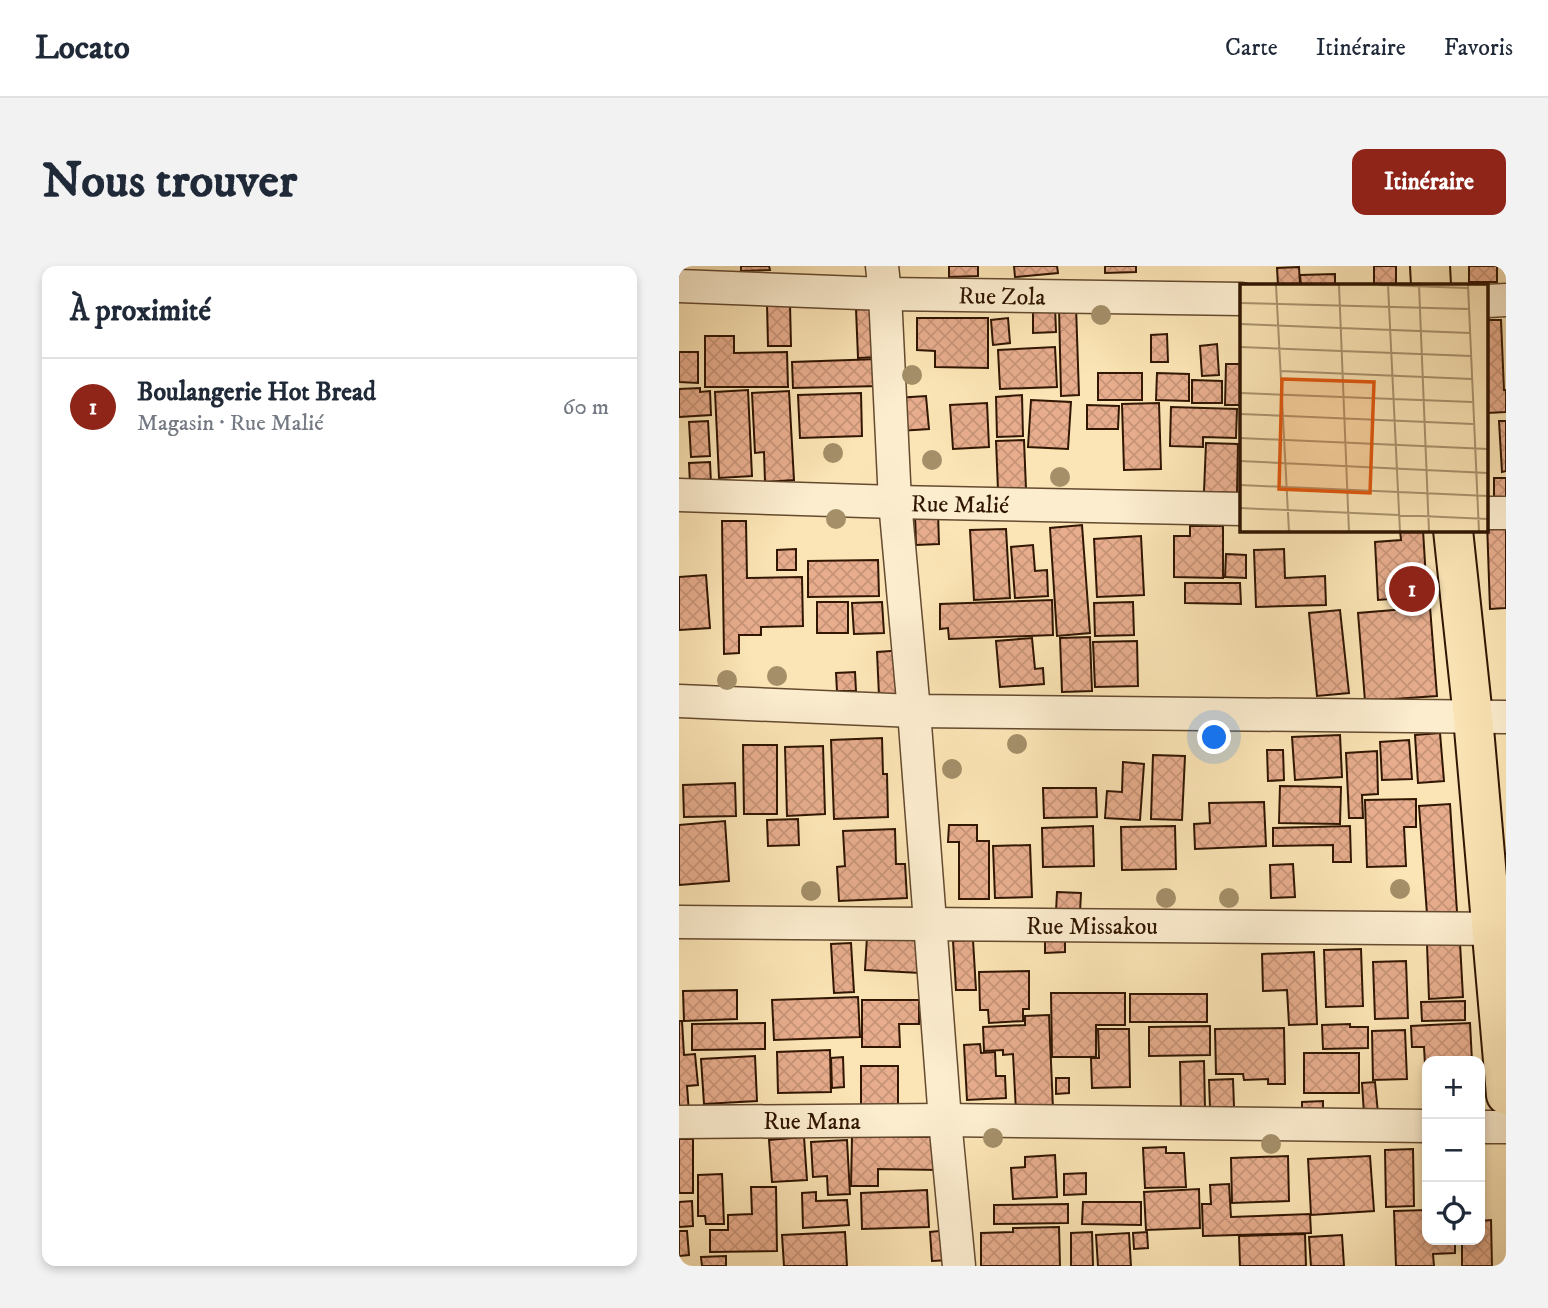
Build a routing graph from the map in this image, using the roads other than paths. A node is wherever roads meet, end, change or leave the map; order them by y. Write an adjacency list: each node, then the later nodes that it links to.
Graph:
1 (1430, 266): 3 (main road)
2 (884, 280): 4 (street, Rue Zola); 5 (street, Rue Zola); 7 (street)
3 (1431, 284)
4 (679, 286)
5 (1240, 299)
6 (679, 495): 7 (street, Rue Malié)
7 (895, 502): 8 (street, Rue Malié); 11 (street)
8 (1240, 509)
9 (1453, 532): 12 (main road)
10 (679, 701): 11 (street)
11 (914, 711): 12 (street); 14 (street)
12 (1490, 717): 15 (main road)
13 (679, 922): 14 (street, Rue Missakou)
14 (930, 924): 15 (street, Rue Missakou); 17 (street)
15 (1499, 929): 16 (main road)
16 (1506, 1095)
17 (945, 1120): 18 (street, Rue Mana); 19 (street, Rue Mana); 22 (street)
18 (679, 1122)
19 (1422, 1126)
20 (1485, 1127): 21 (street)
21 (1506, 1127)
22 (959, 1266)

